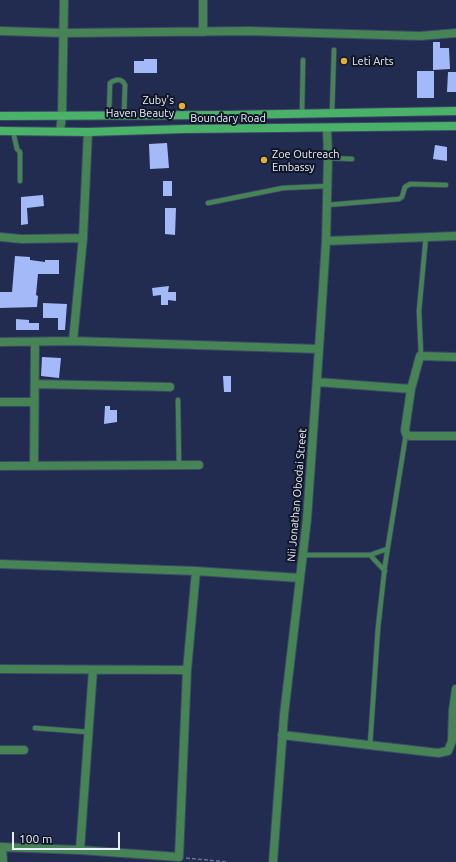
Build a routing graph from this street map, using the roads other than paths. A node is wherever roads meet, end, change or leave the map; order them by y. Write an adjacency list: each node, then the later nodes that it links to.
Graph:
1 (64, 0): 6 (street)
2 (203, 0): 4 (street)
3 (0, 31): 6 (street)
4 (203, 32): 5 (street); 6 (street)
5 (456, 32)
6 (64, 33): 15 (street)
7 (334, 50): 11 (lane)
8 (303, 60): 10 (lane)
9 (456, 111): 11 (main road, Boundary Road)
10 (302, 113): 11 (main road, Boundary Road); 13 (main road, Boundary Road)
11 (332, 113)
12 (109, 115): 13 (main road, Boundary Road); 13 (lane); 15 (main road, Boundary Road)
13 (124, 115)
14 (0, 116): 15 (main road, Boundary Road)
15 (62, 116): 20 (street)
16 (456, 126): 17 (main road, Boundary Road)
17 (327, 128): 21 (main road, Boundary Road); 22 (street, Nii Jonathan Obodai Street)
18 (0, 131): 19 (main road, Boundary Road)
19 (14, 131): 20 (main road, Boundary Road); 24 (lane)
20 (60, 131): 21 (main road, Boundary Road)
21 (88, 132): 32 (street)
22 (328, 158): 23 (lane); 26 (street, Nii Jonathan Obodai Street)
23 (352, 159)
24 (20, 182)
25 (446, 185): 28 (lane)
26 (327, 186): 27 (lane); 28 (street, Nii Jonathan Obodai Street)
27 (208, 203)
28 (327, 206): 33 (street, Nii Jonathan Obodai Street)
29 (426, 236): 30 (street); 33 (street); 38 (lane)
30 (456, 236)
31 (0, 237): 32 (street)
32 (82, 238): 34 (street)
33 (326, 241): 37 (street, Nii Jonathan Obodai Street)
34 (73, 341): 36 (street); 37 (street)
35 (0, 342): 36 (street)
36 (35, 342): 41 (street)
37 (320, 348): 40 (street, Nii Jonathan Obodai Street)
38 (421, 355): 39 (street); 43 (street)
39 (456, 357)
40 (317, 382): 43 (street); 54 (street, Nii Jonathan Obodai Street)
41 (35, 384): 42 (street); 46 (street)
42 (170, 387)
43 (411, 389): 47 (street)
44 (178, 400): 49 (lane)
45 (0, 402): 46 (street)
46 (34, 402): 52 (street)
47 (406, 434): 48 (street); 53 (lane)
48 (456, 436)
49 (179, 465): 50 (street); 52 (street)
50 (199, 465)
51 (0, 466): 52 (street)
52 (34, 466)
53 (387, 549): 55 (lane); 58 (lane)
54 (303, 555): 55 (lane); 59 (street, Nii Jonathan Obodai Street)
55 (370, 555): 58 (lane)
56 (0, 564): 57 (street)
57 (196, 571): 59 (street); 62 (street)
58 (385, 571): 67 (lane)
59 (300, 578): 66 (street, Nii Jonathan Obodai Street)
60 (0, 669): 61 (street)
61 (93, 670): 62 (street); 65 (street)
62 (187, 670): 71 (street)
63 (456, 689): 67 (street)
64 (35, 728): 65 (lane)
65 (88, 732): 71 (street)
66 (282, 734): 67 (street); 73 (street, Nii Jonathan Obodai Street)
67 (370, 745)
68 (0, 750): 69 (street)
69 (24, 750)
70 (1, 847): 71 (street); 72 (street)
71 (80, 850)
72 (3, 862)
73 (273, 862)

